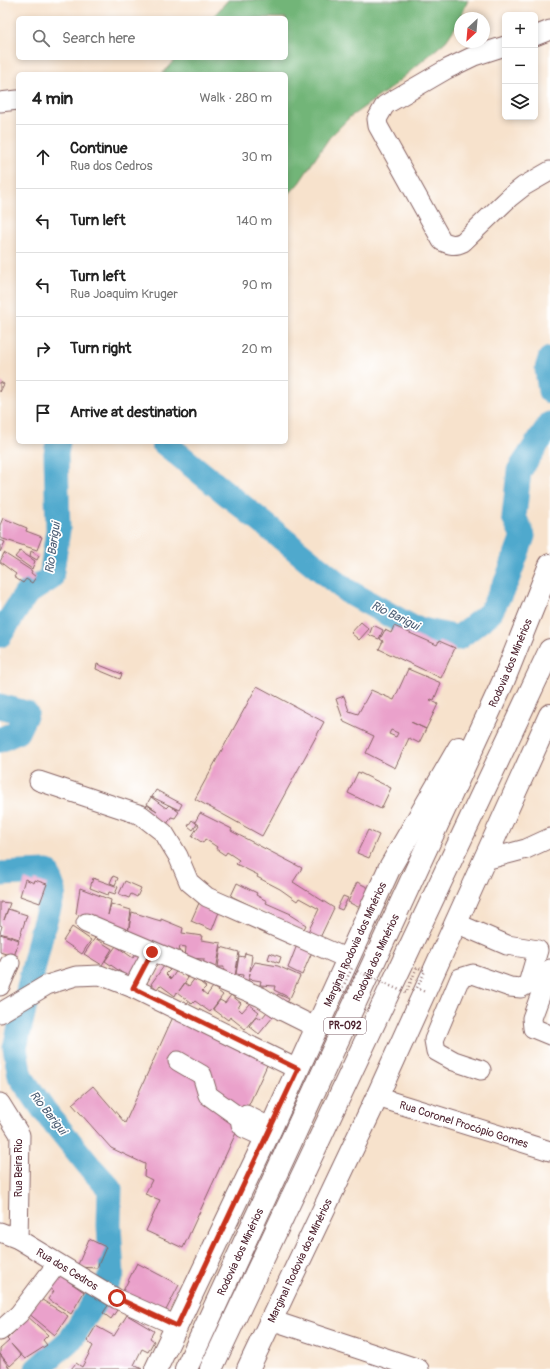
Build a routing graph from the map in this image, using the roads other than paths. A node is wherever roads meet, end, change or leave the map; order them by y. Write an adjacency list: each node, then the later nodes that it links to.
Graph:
1 (550, 30): 2 (street)
2 (538, 35)
3 (502, 47): 6 (street)
4 (16, 100): 5 (street)
5 (0, 102)
6 (550, 171)
7 (550, 565): 9 (main road, Rodovia dos Minérios / PR-092)
8 (550, 650): 41 (main road, Rodovia dos Minérios / PR-092)
9 (503, 682): 18 (main road, Marginal Rodovia dos Minérios); 40 (main road, Rodovia dos Minérios / PR-092)
10 (550, 715): 13 (main road, Marginal Rodovia dos Minérios)
11 (39, 781): 18 (street)
12 (550, 838): 13 (street)
13 (485, 860): 15 (main road, Marginal Rodovia dos Minérios)
14 (86, 923): 16 (street)
15 (456, 923): 17 (street); 29 (main road, Marginal Rodovia dos Minérios)
16 (152, 952): 22 (street); 24 (street)
17 (544, 952): 28 (street)
18 (347, 962): 24 (main road, Marginal Rodovia dos Minérios)
19 (10, 964): 21 (street)
20 (550, 969): 25 (street)
21 (0, 986)
22 (133, 988): 23 (street); 27 (street)
23 (0, 1012)
24 (318, 1021): 27 (main road, Marginal Rodovia dos Minérios)
25 (550, 1035)
26 (178, 1060): 31 (street)
27 (298, 1069): 31 (main road, Marginal Rodovia dos Minérios)
28 (480, 1070)
29 (377, 1097): 32 (street, Rua Coronel Procópio Gomes); 36 (main road, Marginal Rodovia dos Minérios)
30 (0, 1103): 34 (street, Rua Beira Rio)
31 (268, 1133): 37 (main road, Marginal Rodovia dos Minérios)
32 (550, 1151)
33 (0, 1232): 34 (street, Rua dos Cedros)
34 (18, 1239): 35 (street, Rua dos Cedros)
35 (57, 1264): 37 (street, Rua dos Cedros); 38 (street)
36 (271, 1320): 42 (main road, Marginal Rodovia dos Minérios); 43 (street)
37 (177, 1326): 39 (main road, Marginal Rodovia dos Minérios)
38 (0, 1331)
39 (156, 1369)
40 (186, 1369)
41 (211, 1369)
42 (248, 1369)
43 (419, 1369)

